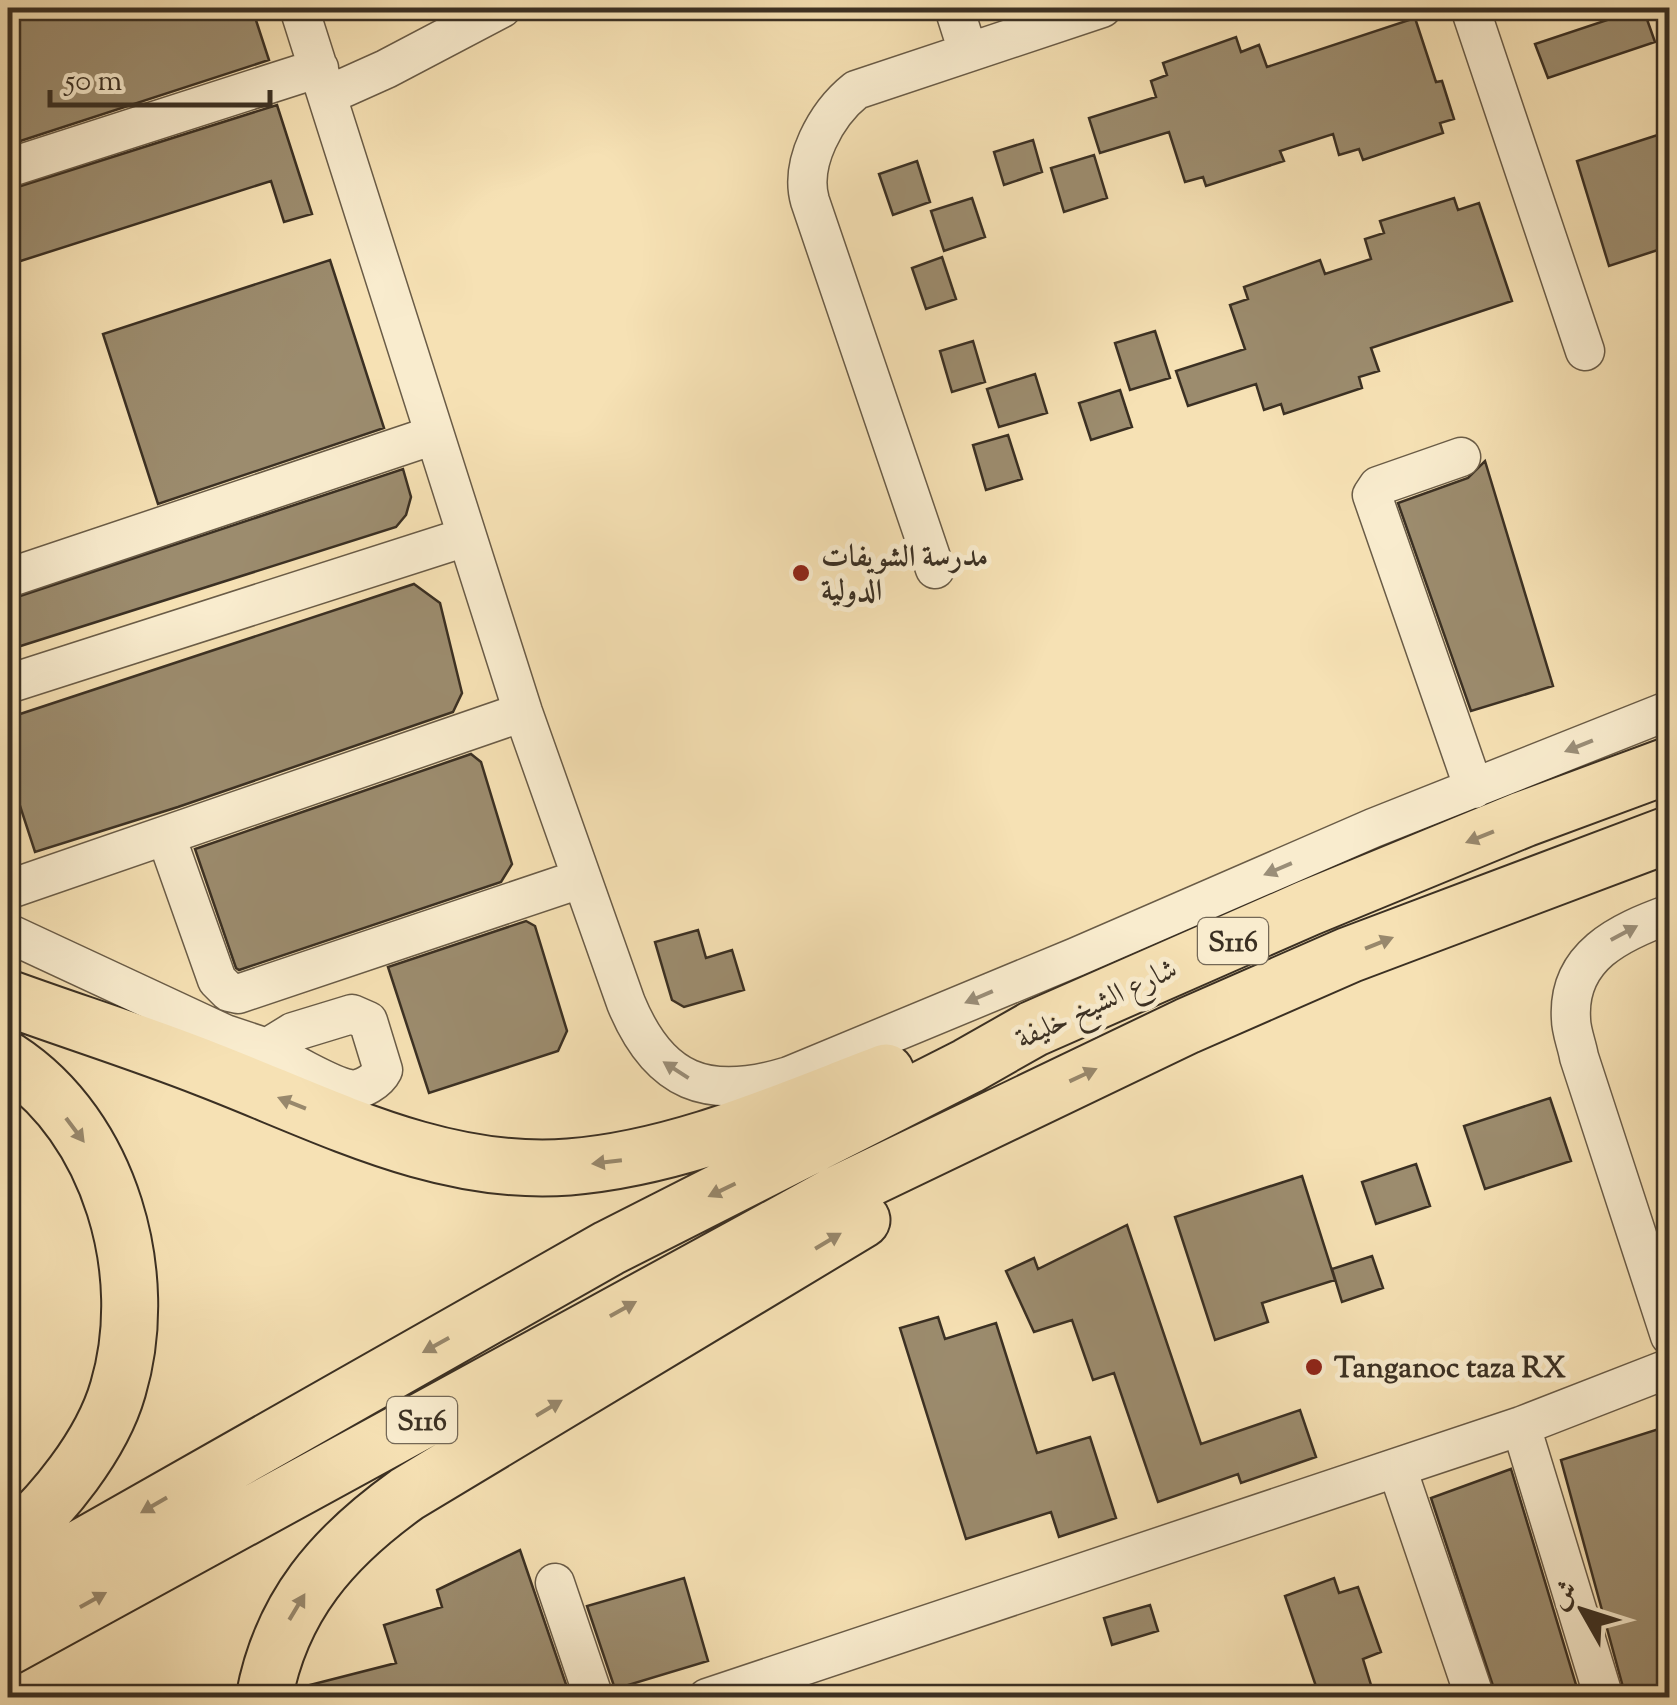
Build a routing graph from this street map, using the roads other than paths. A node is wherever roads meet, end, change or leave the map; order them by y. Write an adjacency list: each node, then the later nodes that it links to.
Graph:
1 (299, 8): 7 (street)
2 (502, 8): 7 (street)
3 (954, 8): 6 (street)
4 (1102, 8): 6 (street)
5 (1470, 8): 9 (street)
6 (968, 52): 13 (street)
7 (323, 82): 8 (street); 10 (street)
8 (8, 168)
9 (1585, 351)
10 (434, 436): 12 (street); 14 (street)
11 (1461, 457): 19 (street)
12 (466, 536): 15 (street); 17 (street)
13 (936, 569)
14 (8, 578)
15 (8, 684)
16 (1670, 710): 19 (street, one-way to 19)
17 (523, 712): 21 (street); 22 (street)
18 (1670, 765): 27 (highway, شارع الشيخ خليفة / S116, one-way to 27)
19 (1474, 789): 22 (street, one-way to 22)
20 (1670, 834): 31 (highway, شارع الشيخ خليفة / S116, one-way to 20)
21 (166, 836): 22 (street); 23 (street)
22 (580, 879)
23 (9, 884): 25 (street)
24 (1670, 914): 32 (street, one-way to 24)
25 (13, 948): 28 (street); 29 (street)
26 (8, 998): 28 (highway)
27 (1033, 1029): 28 (highway, one-way to 28); 38 (highway, شارع الشيخ خليفة / S116, one-way to 38)
28 (132, 1041)
29 (267, 1048)
30 (8, 1060): 36 (highway, one-way to 36)
31 (1034, 1098): 39 (highway, شارع الشيخ خليفة / S116, one-way to 31); 40 (highway, one-way to 31)
32 (1670, 1336)
33 (1670, 1368): 34 (street)
34 (1522, 1426): 35 (street); 44 (street)
35 (1397, 1468): 42 (street); 43 (street)
36 (8, 1544)
37 (555, 1582): 41 (street)
38 (8, 1589)
39 (8, 1647)
40 (264, 1698)
41 (594, 1698)
42 (707, 1698)
43 (1475, 1698)
44 (1604, 1698)

